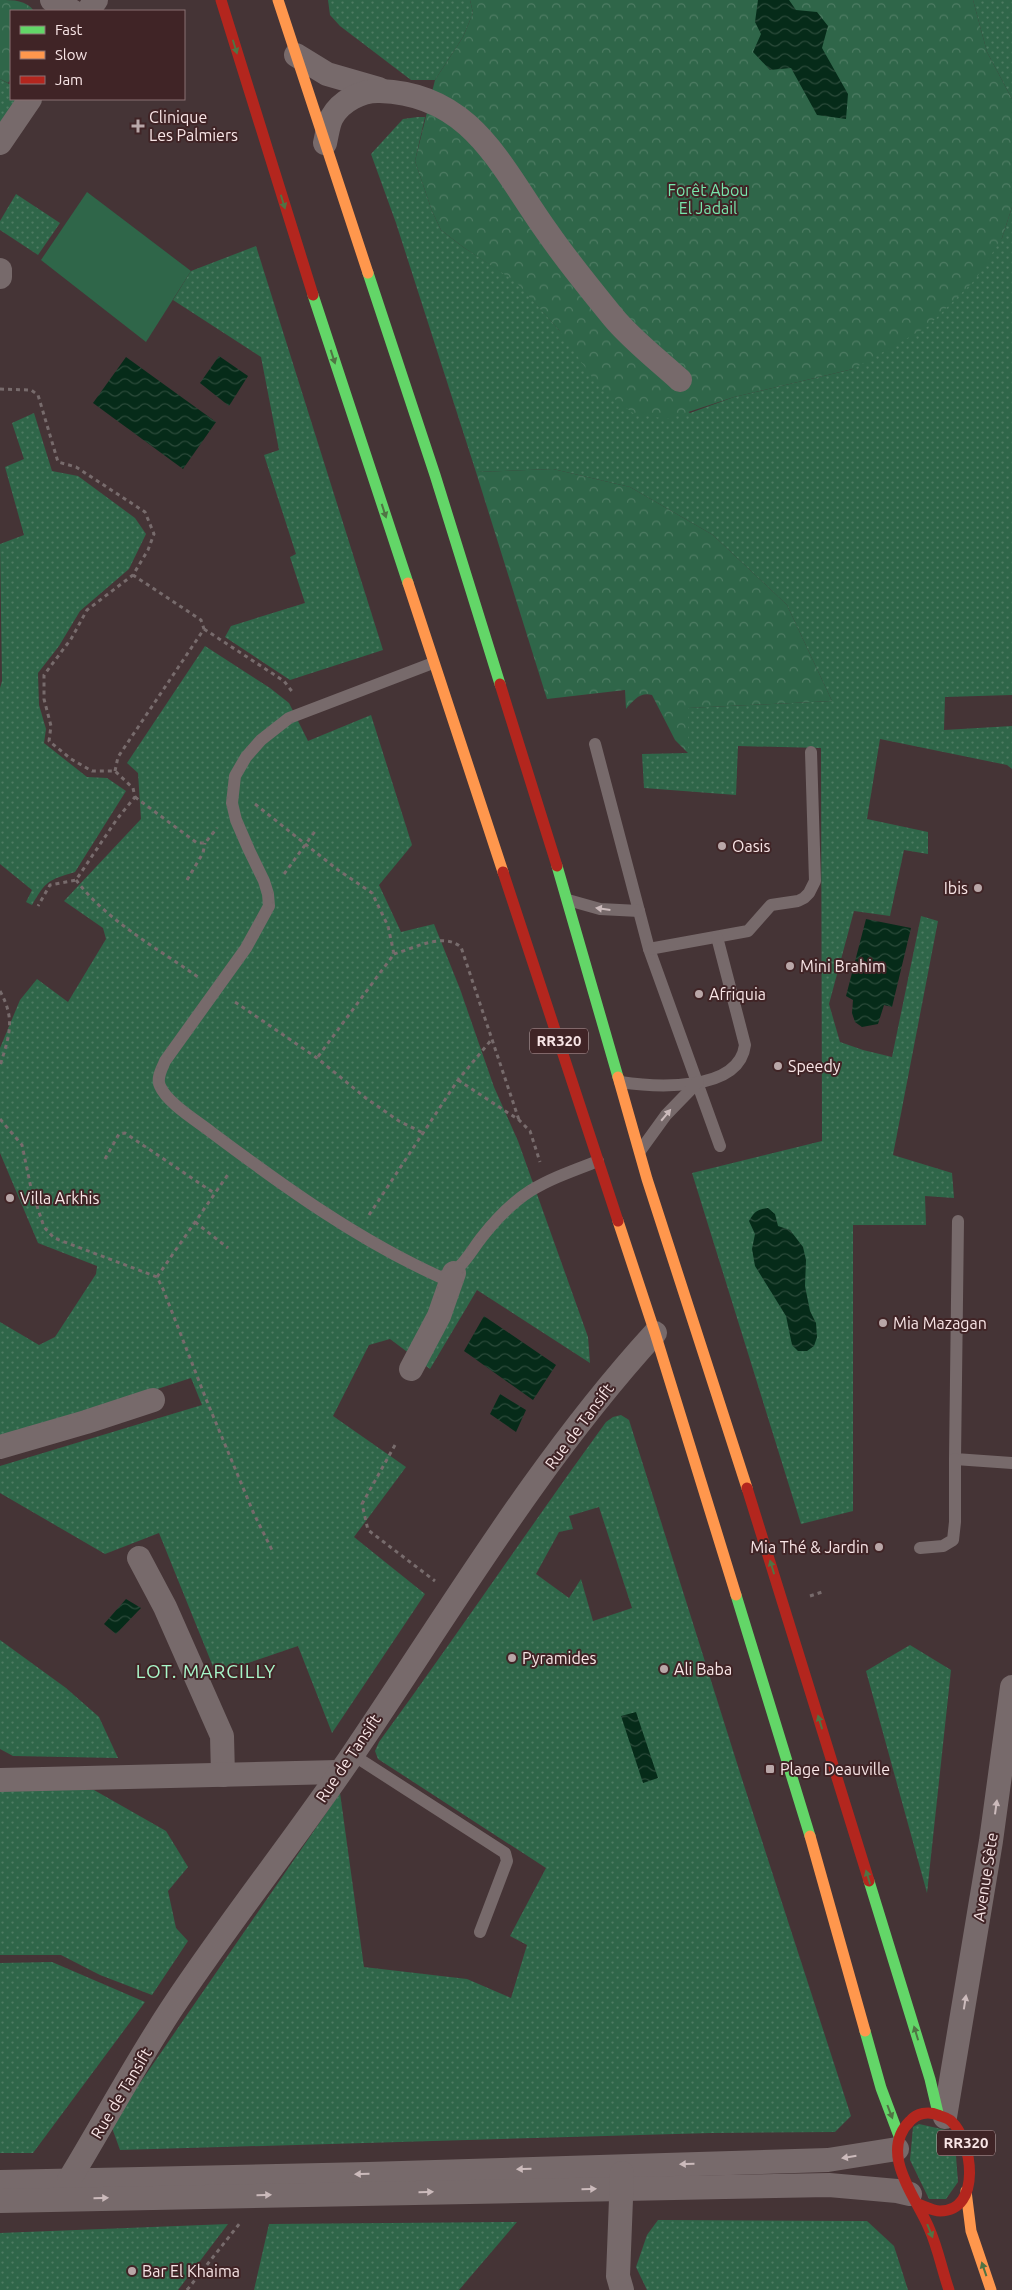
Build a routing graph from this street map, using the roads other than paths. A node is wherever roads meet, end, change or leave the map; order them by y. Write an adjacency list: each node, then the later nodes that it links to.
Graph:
1 (52, 0): 4 (street)
2 (221, 0): 13 (highway, RR320, one-way to 13)
3 (278, 0): 5 (highway, RR320)
4 (70, 10)
5 (296, 55): 6 (street); 9 (highway, RR320)
6 (388, 91): 9 (street); 12 (street)
7 (29, 100): 8 (street)
8 (0, 143)
9 (325, 143): 16 (highway, RR320)
10 (0, 270): 11 (street)
11 (0, 277)
12 (680, 380)
13 (434, 663): 24 (highway, RR320); 26 (lane)
14 (595, 744): 17 (lane)
15 (811, 752): 18 (lane)
16 (567, 899): 17 (lane, one-way to 16); 20 (highway, RR320)
17 (640, 911): 19 (lane)
18 (717, 937): 19 (lane); 21 (lane)
19 (649, 948): 21 (lane)
20 (620, 1082): 21 (lane); 23 (highway, RR320)
21 (698, 1082): 22 (lane); 23 (lane, one-way to 21)
22 (720, 1146)
23 (640, 1152): 40 (highway, RR320, one-way to 23)
24 (598, 1161): 26 (lane); 27 (highway, RR320)
25 (958, 1221): 31 (lane)
26 (454, 1273): 28 (street)
27 (655, 1333): 36 (street, Rue de Tansift); 41 (highway, RR320, one-way to 41)
28 (410, 1369)
29 (153, 1400): 30 (street)
30 (0, 1447)
31 (955, 1458): 32 (lane); 33 (lane)
32 (1012, 1463)
33 (920, 1548)
34 (139, 1558): 37 (street)
35 (1012, 1687): 40 (street, Avenue Sète, one-way to 35)
36 (345, 1763): 37 (street); 39 (lane); 44 (street, Rue de Tansift)
37 (223, 1775): 38 (street)
38 (0, 1780)
39 (480, 1932)
40 (942, 2115): 41 (highway, RR320); 45 (highway, RR320)
41 (898, 2143): 42 (street, one-way to 42); 46 (highway, RR320)
42 (623, 2177): 44 (street, one-way to 44); 44 (street, one-way to 42); 46 (street); 48 (street)
43 (0, 2182): 44 (street)
44 (69, 2190): 47 (street)
45 (966, 2192): 46 (highway); 50 (highway, RR320, one-way to 45)
46 (914, 2199): 49 (highway, RR320, one-way to 49)
47 (0, 2200)
48 (622, 2290)
49 (948, 2290)
50 (991, 2290)

